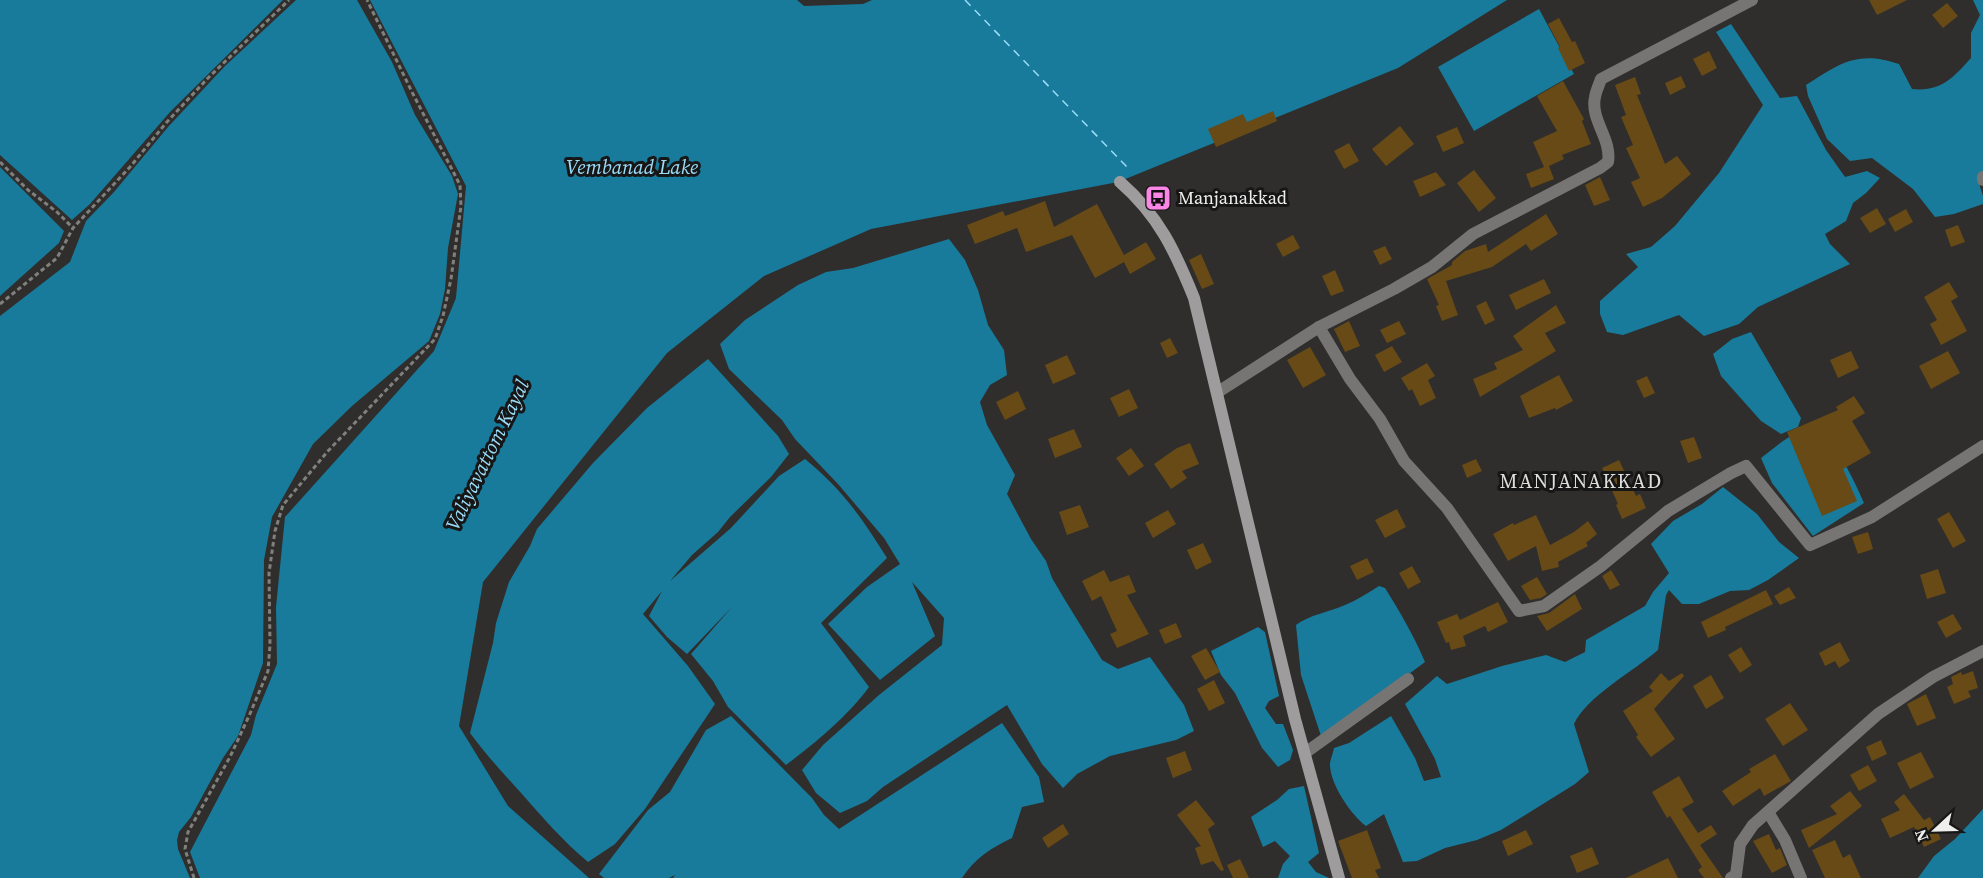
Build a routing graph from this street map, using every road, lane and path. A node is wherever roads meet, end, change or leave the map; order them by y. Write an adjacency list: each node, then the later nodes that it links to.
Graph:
1 (289, 0): 6 (path)
2 (368, 0): 15 (path)
3 (1752, 0): 8 (street)
4 (0, 162): 6 (path)
5 (1120, 182): 9 (street)
6 (73, 228): 7 (path)
7 (0, 304)
8 (1318, 327): 9 (street); 10 (street)
9 (1218, 392): 13 (street)
10 (1983, 446)
11 (1983, 651): 14 (street)
12 (1408, 679): 13 (street)
13 (1305, 753): 16 (street)
14 (1768, 812): 17 (street); 18 (street)
15 (194, 878)
16 (1339, 878)
17 (1731, 878)
18 (1801, 878)

